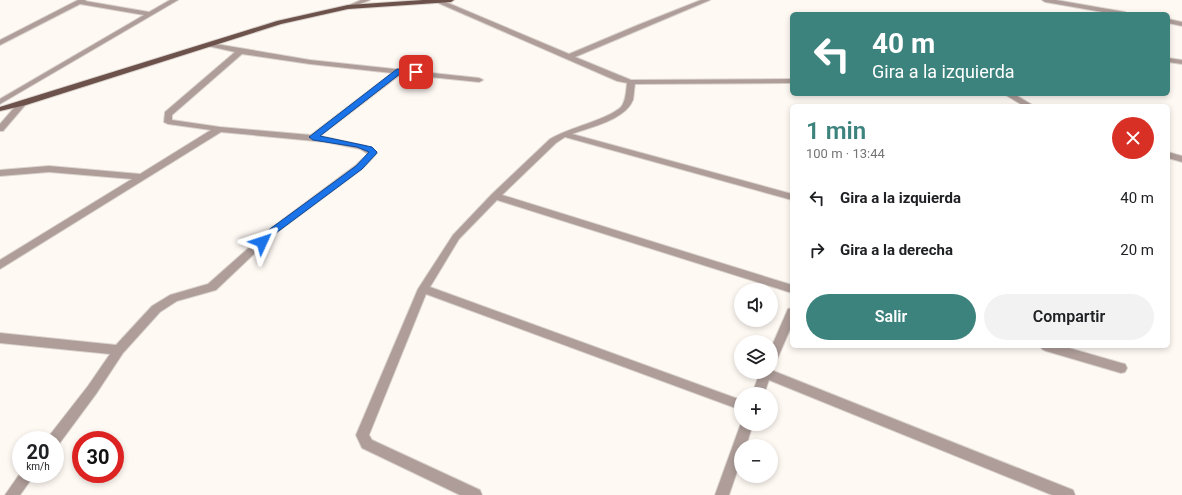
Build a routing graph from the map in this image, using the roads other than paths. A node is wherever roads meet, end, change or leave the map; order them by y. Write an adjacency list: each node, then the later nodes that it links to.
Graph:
1 (175, 0): 10 (street)
2 (367, 0): 8 (street)
3 (451, 0): 7 (main road)
4 (707, 0): 16 (street)
5 (1045, 0): 9 (street)
6 (81, 1): 10 (street); 13 (street)
7 (438, 1): 8 (main road); 16 (street)
8 (348, 7): 14 (main road)
9 (1114, 12)
10 (149, 14): 24 (street)
11 (1170, 21): 12 (street)
12 (1182, 24)
13 (0, 43)
14 (210, 45): 15 (street); 25 (main road)
15 (241, 51): 19 (street); 29 (street)
16 (569, 57): 22 (street)
17 (1170, 60): 18 (street)
18 (1182, 62)
19 (400, 71): 20 (street); 31 (street)
20 (479, 80)
21 (790, 81): 22 (street)
22 (631, 82): 30 (street)
23 (1012, 96): 26 (street)
24 (0, 102)
25 (23, 103): 27 (main road); 28 (street)
26 (1026, 104)
27 (0, 109)
28 (0, 129)
29 (219, 129): 31 (street); 35 (street)
30 (564, 134): 36 (street); 37 (street)
31 (313, 137): 45 (street)
32 (1170, 156): 33 (street)
33 (1182, 159)
34 (0, 173): 35 (street)
35 (143, 177): 38 (street)
36 (495, 196): 39 (street); 40 (street)
37 (790, 196)
38 (0, 265)
39 (790, 288)
40 (423, 289): 48 (street); 53 (street)
41 (790, 317): 43 (street)
42 (0, 338): 45 (street)
43 (778, 345)
44 (1053, 348): 46 (street)
45 (119, 350): 49 (street)
46 (1121, 368)
47 (778, 378): 55 (street)
48 (734, 402)
49 (61, 431)
50 (745, 431): 54 (street)
51 (21, 483): 52 (street)
52 (12, 495)
53 (475, 495)
54 (722, 495)
55 (1068, 495)

